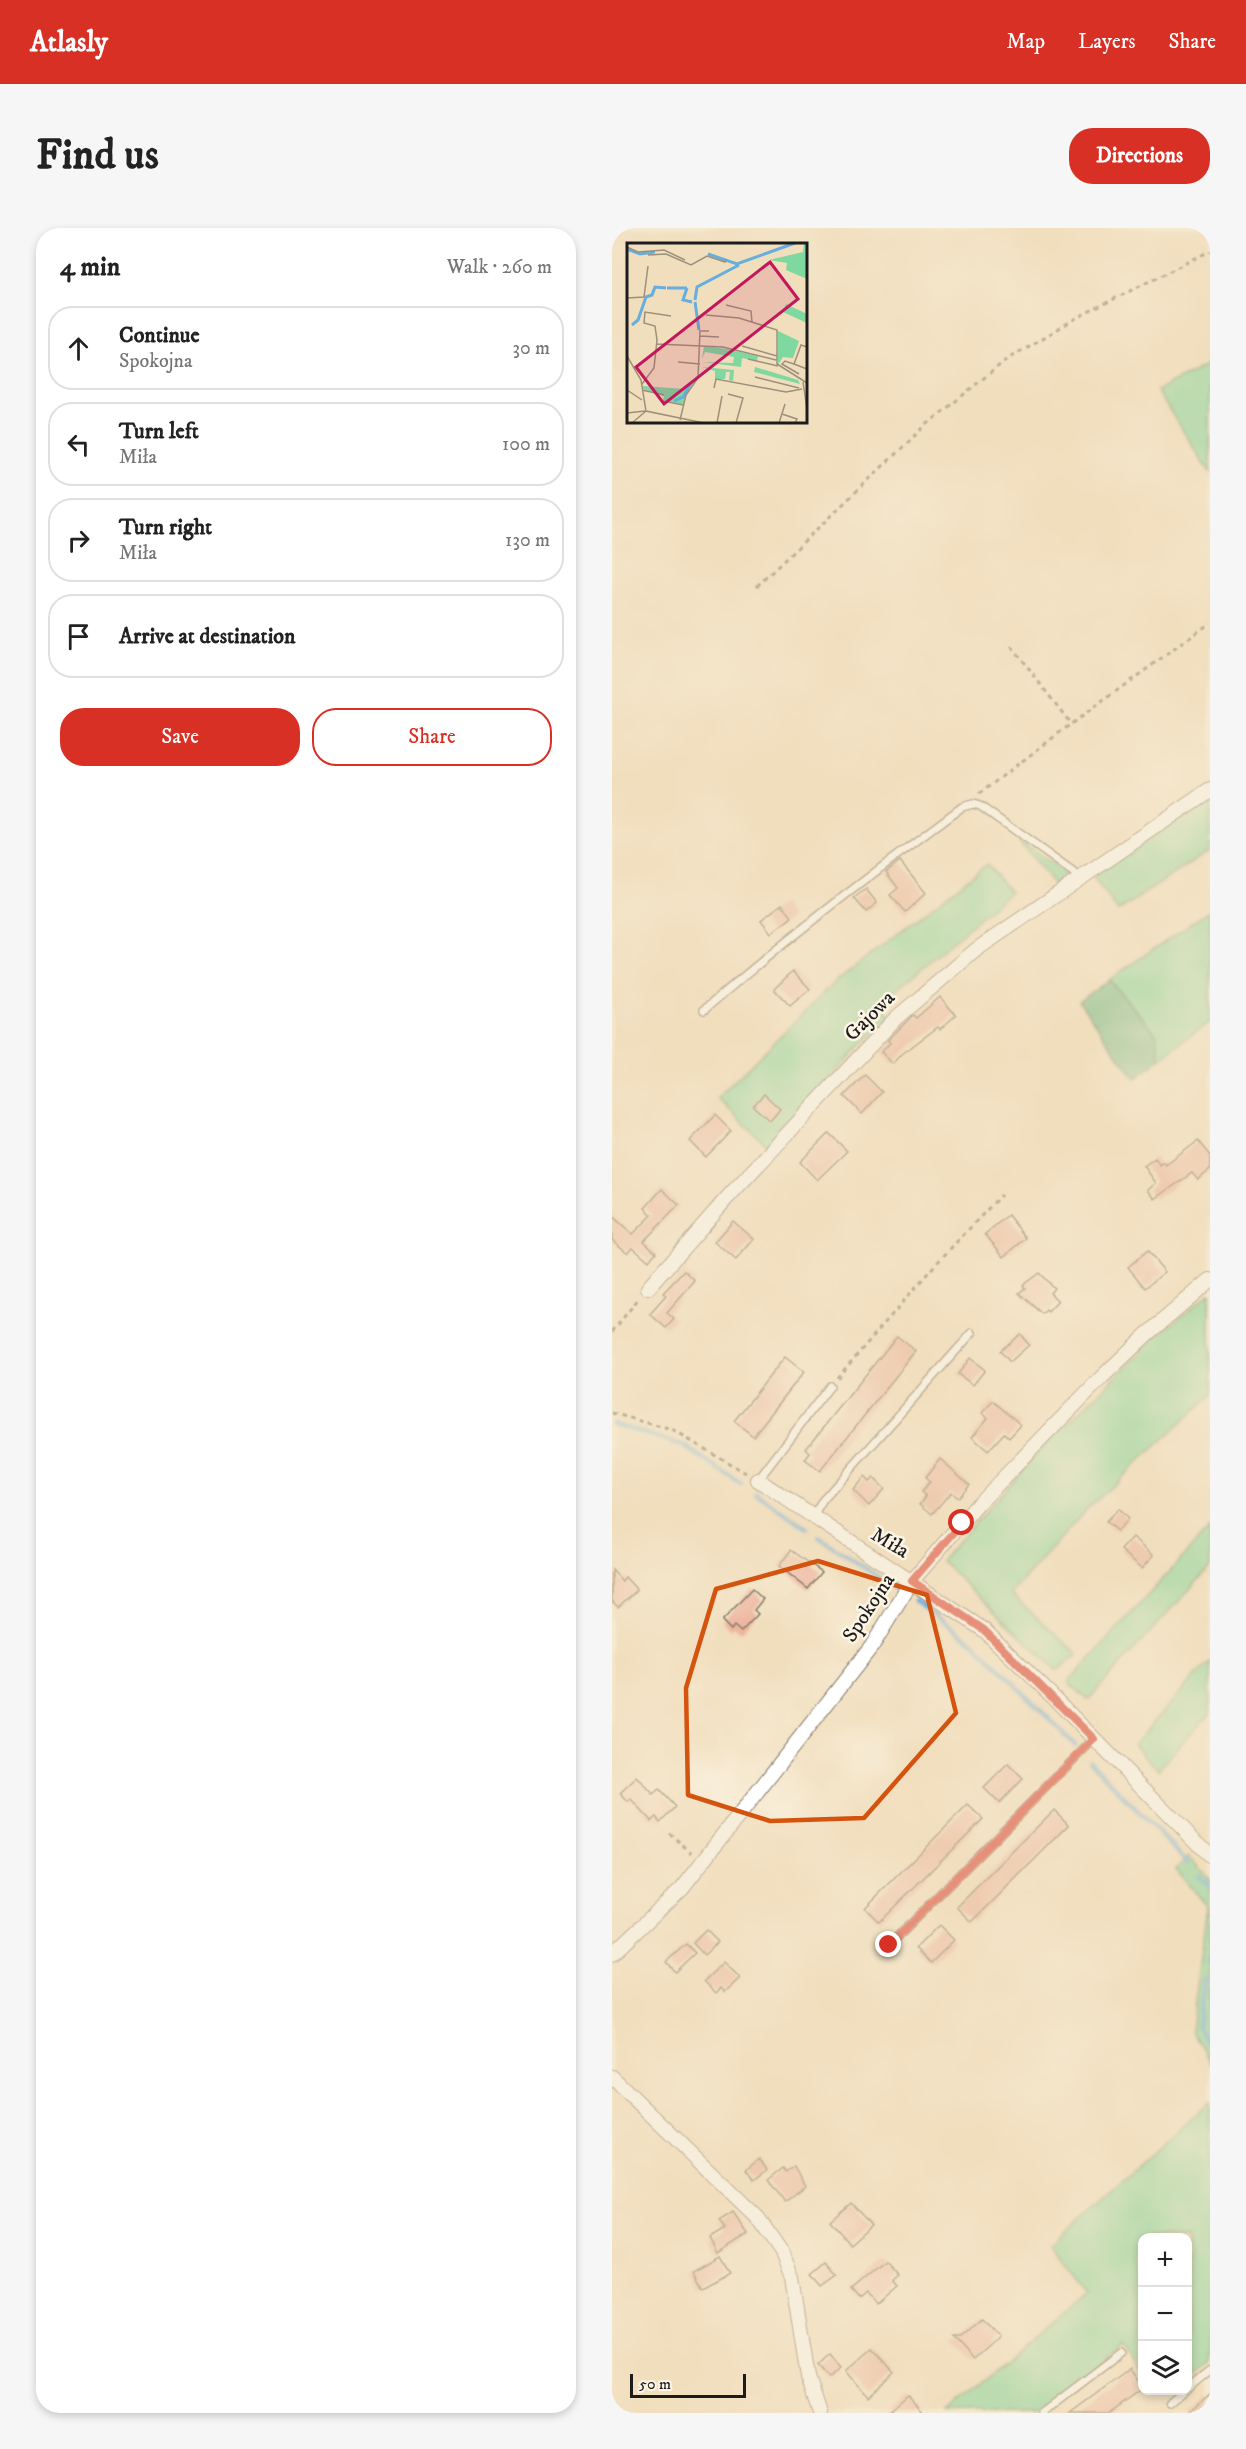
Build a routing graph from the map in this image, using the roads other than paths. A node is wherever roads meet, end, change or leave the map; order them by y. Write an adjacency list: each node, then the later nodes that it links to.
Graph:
1 (1210, 790): 2 (street, Gajowa)
2 (1081, 878): 3 (lane); 5 (street, Gajowa)
3 (704, 1010)
4 (1210, 1280): 10 (street, Spokojna)
5 (648, 1288)
6 (972, 1332): 9 (lane)
7 (830, 1386): 8 (lane)
8 (758, 1480): 9 (street, Miła)
9 (812, 1518): 10 (street, Miła)
10 (912, 1581): 11 (street, Miła); 14 (street, Spokojna)
11 (1094, 1739): 12 (street, Miła); 13 (lane)
12 (1210, 1856)
13 (889, 1945)
14 (612, 1954)
15 (612, 2077): 21 (street)
16 (1121, 2353): 22 (lane)
17 (1210, 2370): 18 (lane)
18 (1192, 2385)
19 (1180, 2395): 20 (lane)
20 (1170, 2403)
21 (820, 2413)
22 (1042, 2413)

